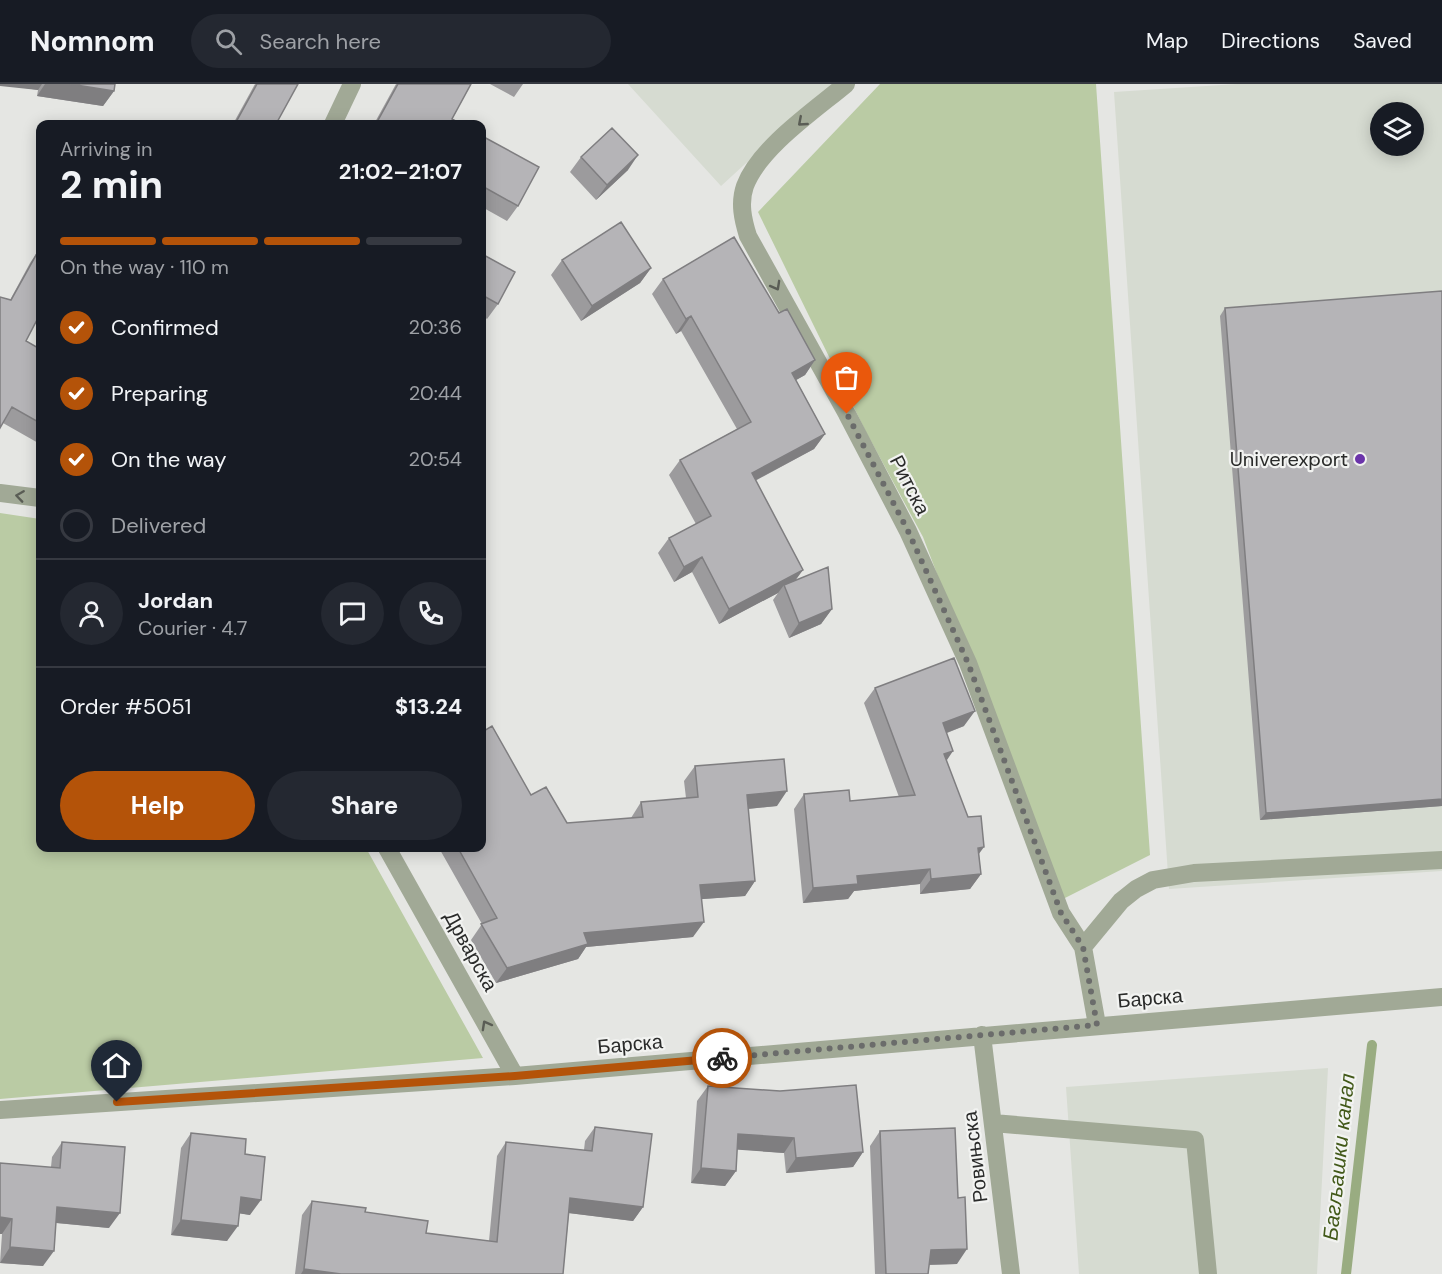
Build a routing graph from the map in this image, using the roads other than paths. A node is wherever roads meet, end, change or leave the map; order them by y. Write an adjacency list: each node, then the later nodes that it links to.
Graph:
1 (352, 84): 3 (street)
2 (846, 84): 8 (street, Ритска, one-way to 8)
3 (335, 120)
4 (0, 493): 5 (street, one-way to 4)
5 (36, 498)
6 (389, 852): 12 (street, Дрварска, one-way to 6)
7 (1442, 860): 8 (street)
8 (1083, 947): 10 (street)
9 (1442, 998): 10 (street, Барска)
10 (1097, 1025): 11 (street, Барска)
11 (982, 1035): 12 (street, Барска); 14 (street, Ровињска)
12 (515, 1076): 13 (street, Барска)
13 (0, 1110)
14 (993, 1123): 15 (street, Ровињска); 16 (street)
15 (1011, 1274)
16 (1208, 1274)

